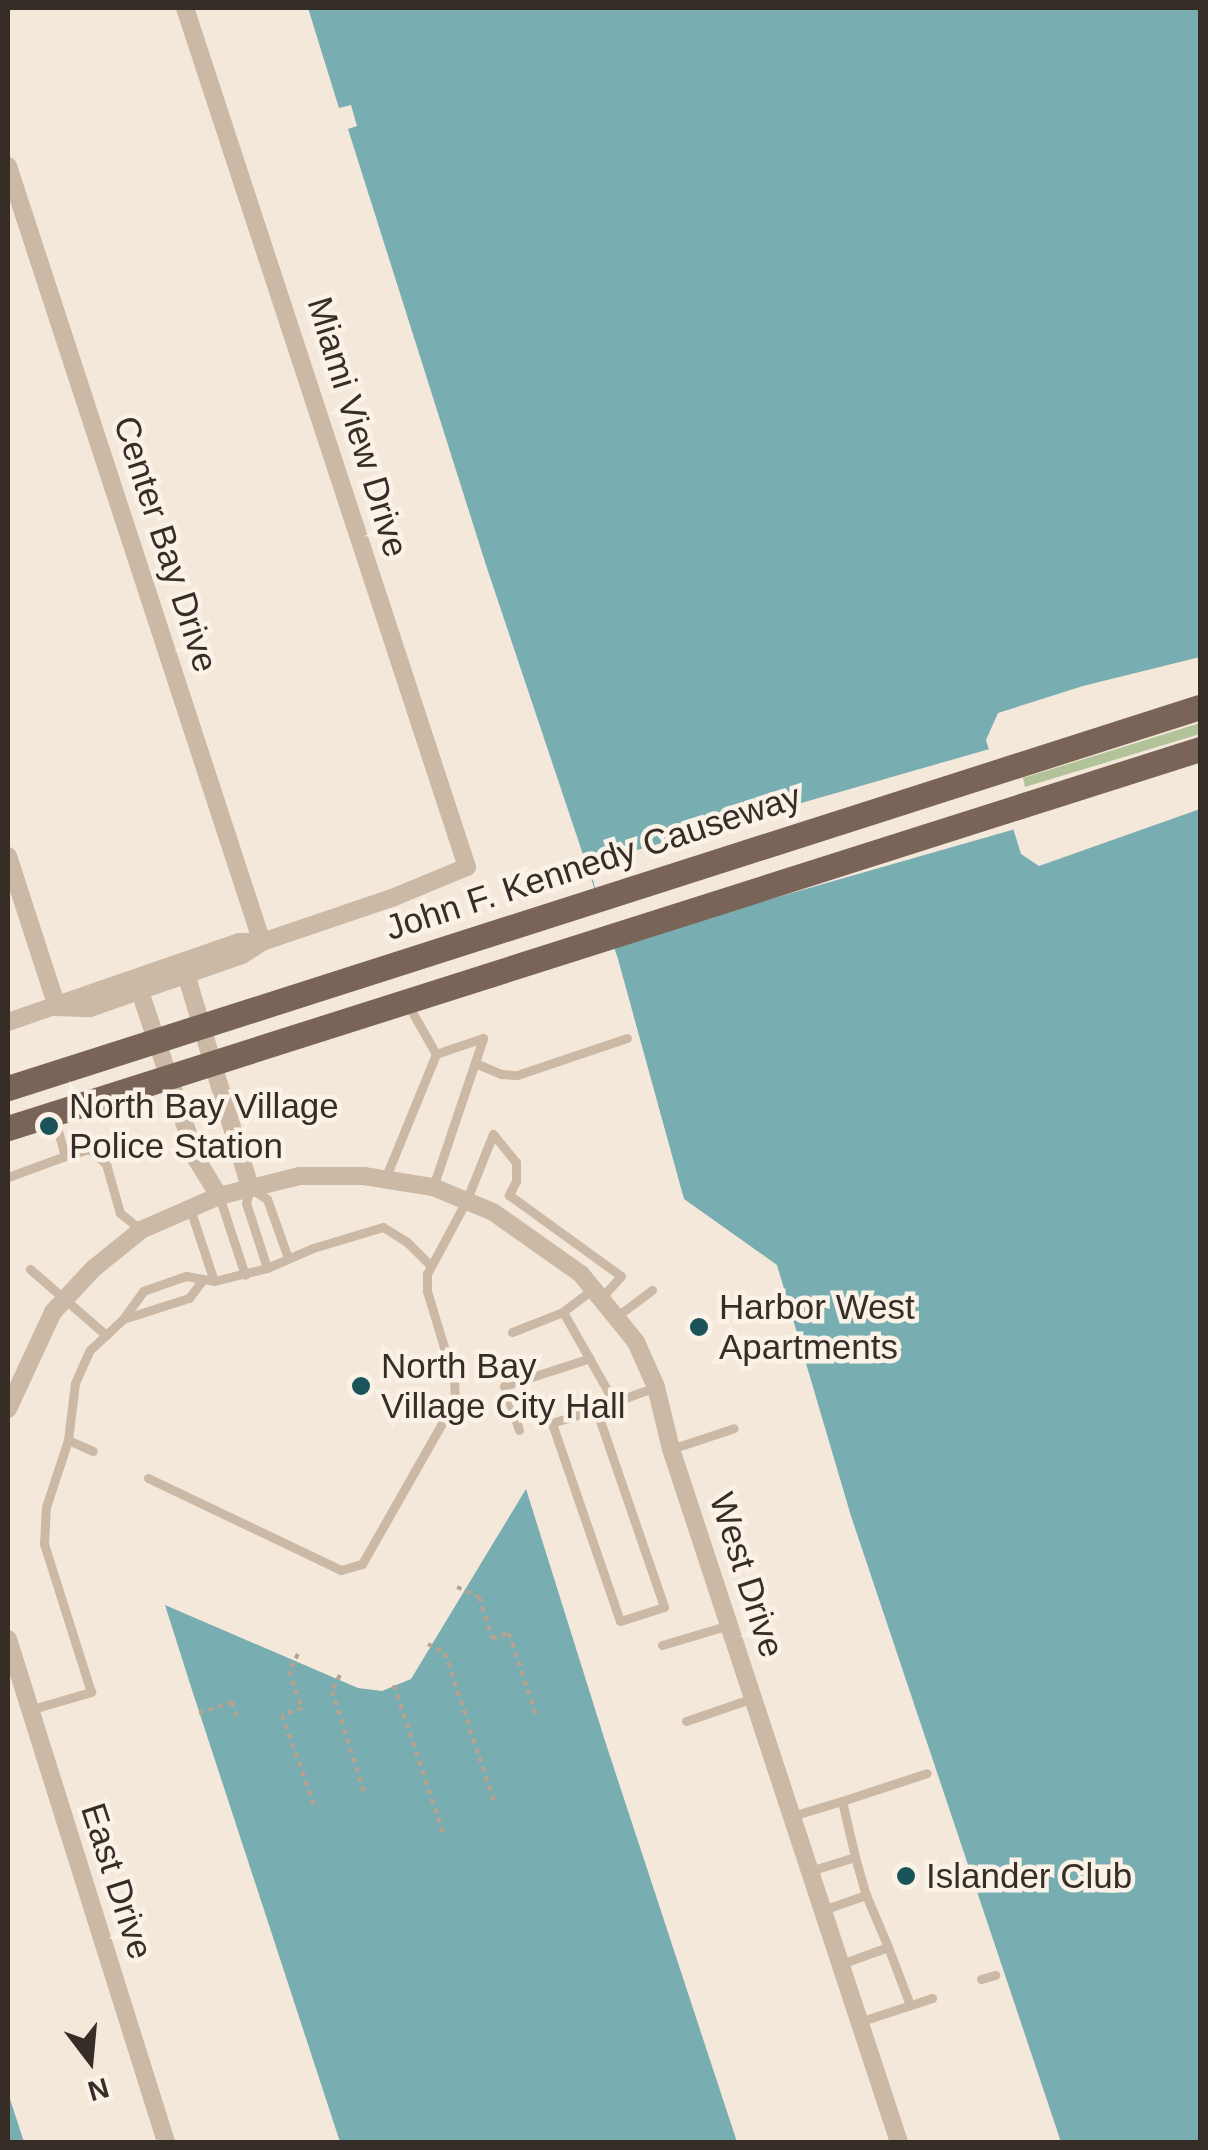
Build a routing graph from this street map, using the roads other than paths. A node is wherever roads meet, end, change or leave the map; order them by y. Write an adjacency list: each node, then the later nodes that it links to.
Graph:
1 (185, 8): 6 (street, Miami View Drive)
2 (8, 166): 6 (street, Center Bay Drive)
3 (1200, 707): 12 (main road, John F. Kennedy Causeway)
4 (1200, 749): 9 (main road)
5 (8, 856): 10 (street)
6 (262, 942): 7 (street)
7 (184, 968): 8 (street); 12 (street)
8 (137, 984): 10 (street); 14 (street)
9 (405, 1000): 15 (lane); 16 (main road)
10 (57, 1006): 11 (street)
11 (8, 1022)
12 (202, 1025): 14 (main road, John F. Kennedy Causeway); 16 (street)
13 (627, 1038): 17 (lane)
14 (157, 1040): 18 (street); 19 (main road, John F. Kennedy Causeway)
15 (436, 1054): 17 (lane); 24 (lane)
16 (214, 1062): 18 (main road); 26 (street)
17 (474, 1062): 25 (lane)
18 (169, 1076): 20 (main road); 27 (street)
19 (8, 1088)
20 (53, 1113): 21 (main road); 22 (lane)
21 (8, 1128)
22 (65, 1156): 23 (lane); 30 (lane)
23 (8, 1177)
24 (385, 1179): 25 (street, West Drive); 26 (street, West Drive)
25 (433, 1187): 28 (street, West Drive)
26 (250, 1188): 27 (street, West Drive); 31 (lane); 33 (lane)
27 (219, 1196): 29 (street, West Drive); 35 (lane)
28 (468, 1200): 32 (lane); 39 (street, West Drive); 39 (lane)
29 (190, 1209): 30 (street, West Drive); 37 (lane)
30 (141, 1230): 40 (street, West Drive)
31 (288, 1258): 32 (lane); 33 (lane)
32 (429, 1264): 56 (lane)
33 (267, 1268): 35 (lane)
34 (30, 1269): 40 (lane)
35 (245, 1275): 37 (lane)
36 (201, 1282): 37 (lane); 43 (lane); 43 (lane)
37 (214, 1282)
38 (652, 1290): 42 (lane)
39 (597, 1294): 41 (lane); 42 (street, West Drive)
40 (64, 1300): 45 (lane); 49 (street, West Drive)
41 (562, 1312): 44 (lane); 46 (lane)
42 (616, 1318): 47 (street, West Drive)
43 (123, 1319): 45 (lane)
44 (512, 1332)
45 (106, 1335): 53 (lane)
46 (590, 1358): 48 (lane); 52 (lane)
47 (656, 1388): 48 (lane); 54 (street, West Drive)
48 (614, 1402): 50 (lane)
49 (8, 1408)
50 (596, 1409): 50 (lane)
51 (734, 1428): 54 (lane)
52 (519, 1430)
53 (68, 1440): 55 (lane); 61 (lane)
54 (671, 1449): 57 (street, West Drive)
55 (93, 1450)
56 (148, 1478)
57 (729, 1625): 59 (lane); 60 (street, West Drive)
58 (8, 1638): 61 (street, East Drive)
59 (662, 1646)
60 (753, 1698): 62 (lane); 65 (street, West Drive)
61 (29, 1710): 77 (street, East Drive)
62 (686, 1721)
63 (927, 1773): 64 (lane)
64 (842, 1800): 65 (lane); 66 (lane)
65 (792, 1816): 67 (street, West Drive)
66 (855, 1857): 67 (lane); 68 (lane)
67 (810, 1872): 69 (street, West Drive)
68 (866, 1895): 69 (lane); 70 (lane)
69 (822, 1910): 71 (street, West Drive)
70 (888, 1947): 71 (lane); 75 (lane)
71 (840, 1965): 76 (street, West Drive)
72 (995, 1975): 73 (lane)
73 (981, 1979)
74 (932, 1998): 75 (lane)
75 (910, 2006): 76 (lane)
76 (859, 2022): 78 (street, West Drive)
77 (166, 2142)
78 (899, 2142)

